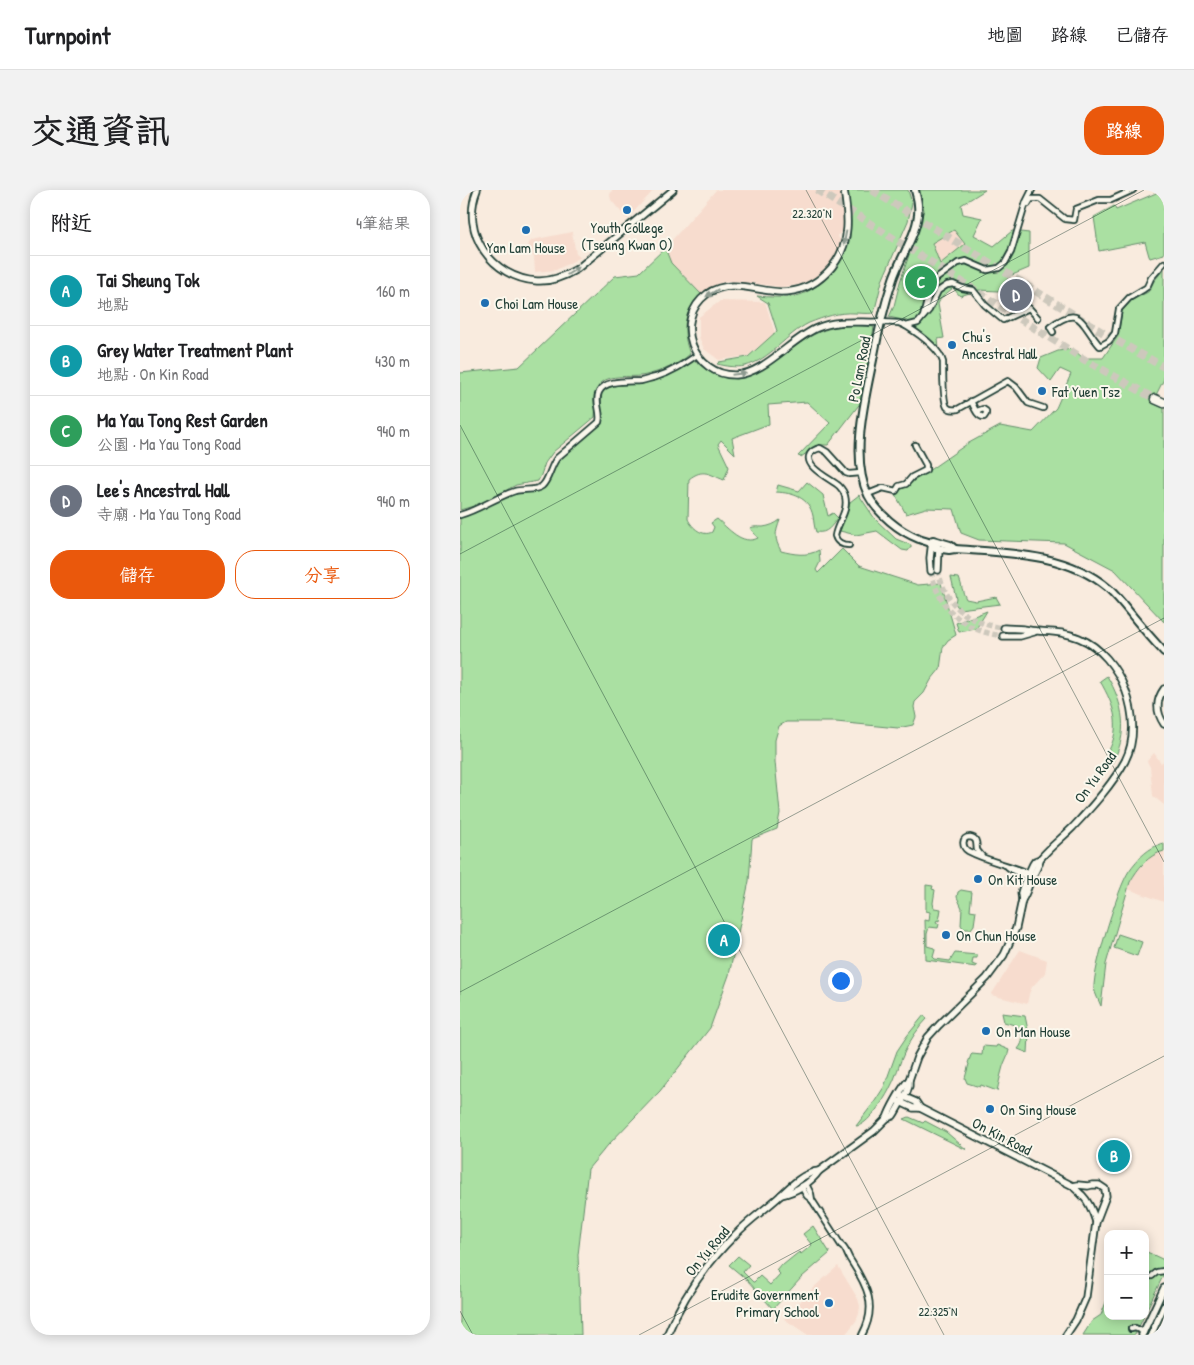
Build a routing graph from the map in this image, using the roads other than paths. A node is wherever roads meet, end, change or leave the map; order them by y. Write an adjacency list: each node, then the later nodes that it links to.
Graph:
1 (477, 190): 2 (street, one-way to 2)
2 (673, 190)
3 (844, 190): 14 (street, one-way to 14)
4 (915, 190): 11 (main road, Po Lam Road)
5 (1032, 190): 7 (street)
6 (1133, 190): 7 (street)
7 (1024, 214): 9 (street)
8 (1164, 263): 13 (street)
9 (924, 317): 10 (street); 12 (street)
10 (1038, 318)
11 (880, 322): 12 (street); 14 (street, one-way to 11); 21 (main road, Po Lam Road)
12 (906, 326): 16 (street)
13 (1053, 332)
14 (697, 355): 23 (street)
15 (1155, 399): 17 (highway)
16 (971, 402): 18 (street); 19 (street)
17 (1164, 403)
18 (1043, 408)
19 (976, 412)
20 (916, 445): 22 (street)
21 (861, 473): 22 (main road, Po Lam Road); 25 (street)
22 (868, 494): 24 (main road, Po Lam Road)
23 (460, 516)
24 (932, 543): 26 (main road); 27 (main road); 29 (street)
25 (849, 545)
26 (955, 549): 27 (main road); 33 (main road)
27 (938, 552): 28 (street)
28 (938, 570)
29 (931, 571)
30 (1004, 628): 31 (street, On Yu Road)
31 (1036, 632): 32 (street, On Yu Road); 39 (street, On Yu Road)
32 (1003, 636)
33 (1164, 652)
34 (1164, 689): 35 (street)
35 (1164, 724)
36 (976, 846): 37 (street); 37 (street); 38 (street)
37 (968, 850): 38 (street)
38 (982, 856): 39 (street)
39 (1030, 876): 40 (street)
40 (901, 1098): 41 (street, On Yu Road); 42 (street, On Kin Road)
41 (802, 1182): 54 (street, On Yu Road); 55 (street)
42 (1072, 1186): 43 (street, On Kin Road); 44 (street, On Kin Road)
43 (1088, 1186): 44 (street); 45 (street, On Kin Road)
44 (1084, 1196): 46 (street, On Kin Road)
45 (1104, 1203): 46 (street); 47 (street, On Kin Road)
46 (1090, 1205): 47 (street, On Kin Road)
47 (1096, 1222): 56 (street, On Kin Road)
48 (1164, 1271): 49 (street)
49 (1152, 1276)
50 (1164, 1288): 53 (street)
51 (1164, 1306): 57 (street)
52 (1130, 1329): 53 (street)
53 (1143, 1334)
54 (667, 1335)
55 (862, 1335)
56 (1066, 1335)
57 (1151, 1335)

